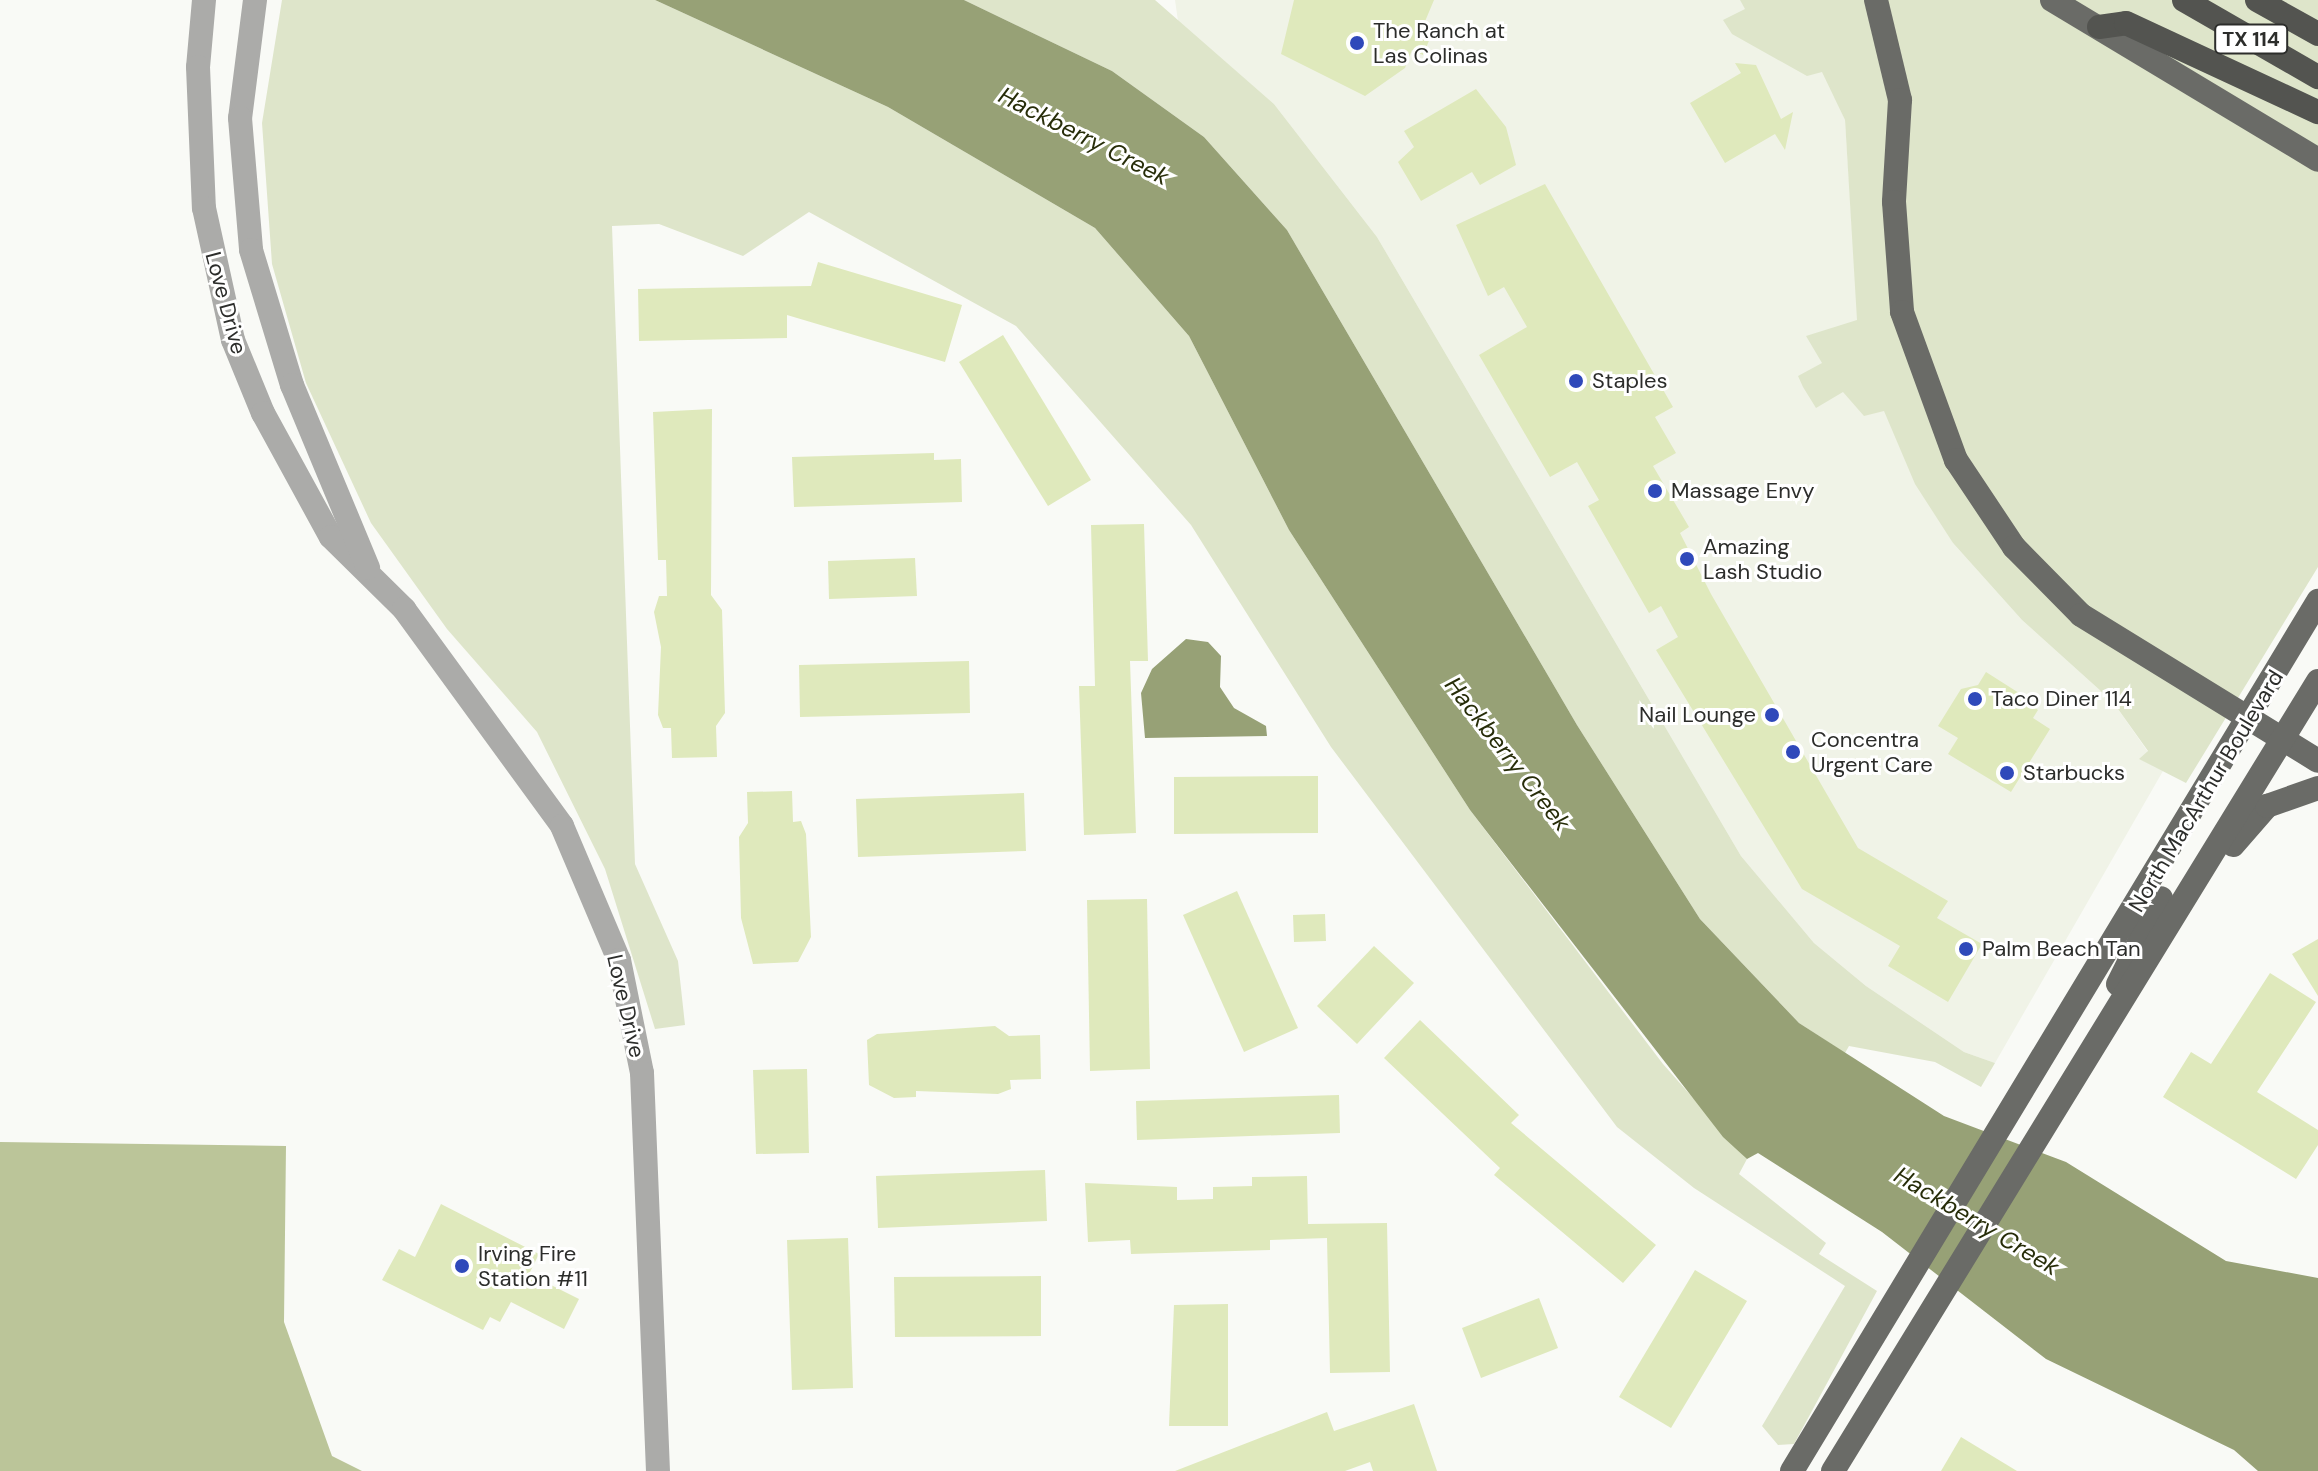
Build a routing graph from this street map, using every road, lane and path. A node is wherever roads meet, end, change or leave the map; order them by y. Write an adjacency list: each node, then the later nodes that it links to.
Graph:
1 (204, 0): 12 (street, Love Drive)
2 (255, 0): 12 (street, Love Drive)
3 (1876, 0): 15 (main road)
4 (2052, 0): 7 (main road)
5 (2184, 0): 9 (highway, TX 114)
6 (2257, 0): 8 (highway)
7 (2099, 27): 10 (highway); 11 (main road)
8 (2318, 34)
9 (2318, 77)
10 (2318, 112)
11 (2318, 160)
12 (368, 568): 22 (street, Love Drive)
13 (2318, 601): 15 (main road, North MacArthur Boulevard)
14 (2318, 681): 16 (main road, North MacArthur Boulevard)
15 (2248, 721): 16 (main road); 19 (main road, North MacArthur Boulevard)
16 (2282, 741): 17 (main road); 20 (main road, North MacArthur Boulevard)
17 (2318, 761)
18 (2318, 788): 20 (main road)
19 (2197, 808): 21 (main road); 23 (main road, North MacArthur Boulevard)
20 (2190, 895): 21 (main road, North MacArthur Boulevard)
21 (2106, 1026): 24 (main road, North MacArthur Boulevard)
22 (658, 1471)
23 (1792, 1471)
24 (1833, 1471)

